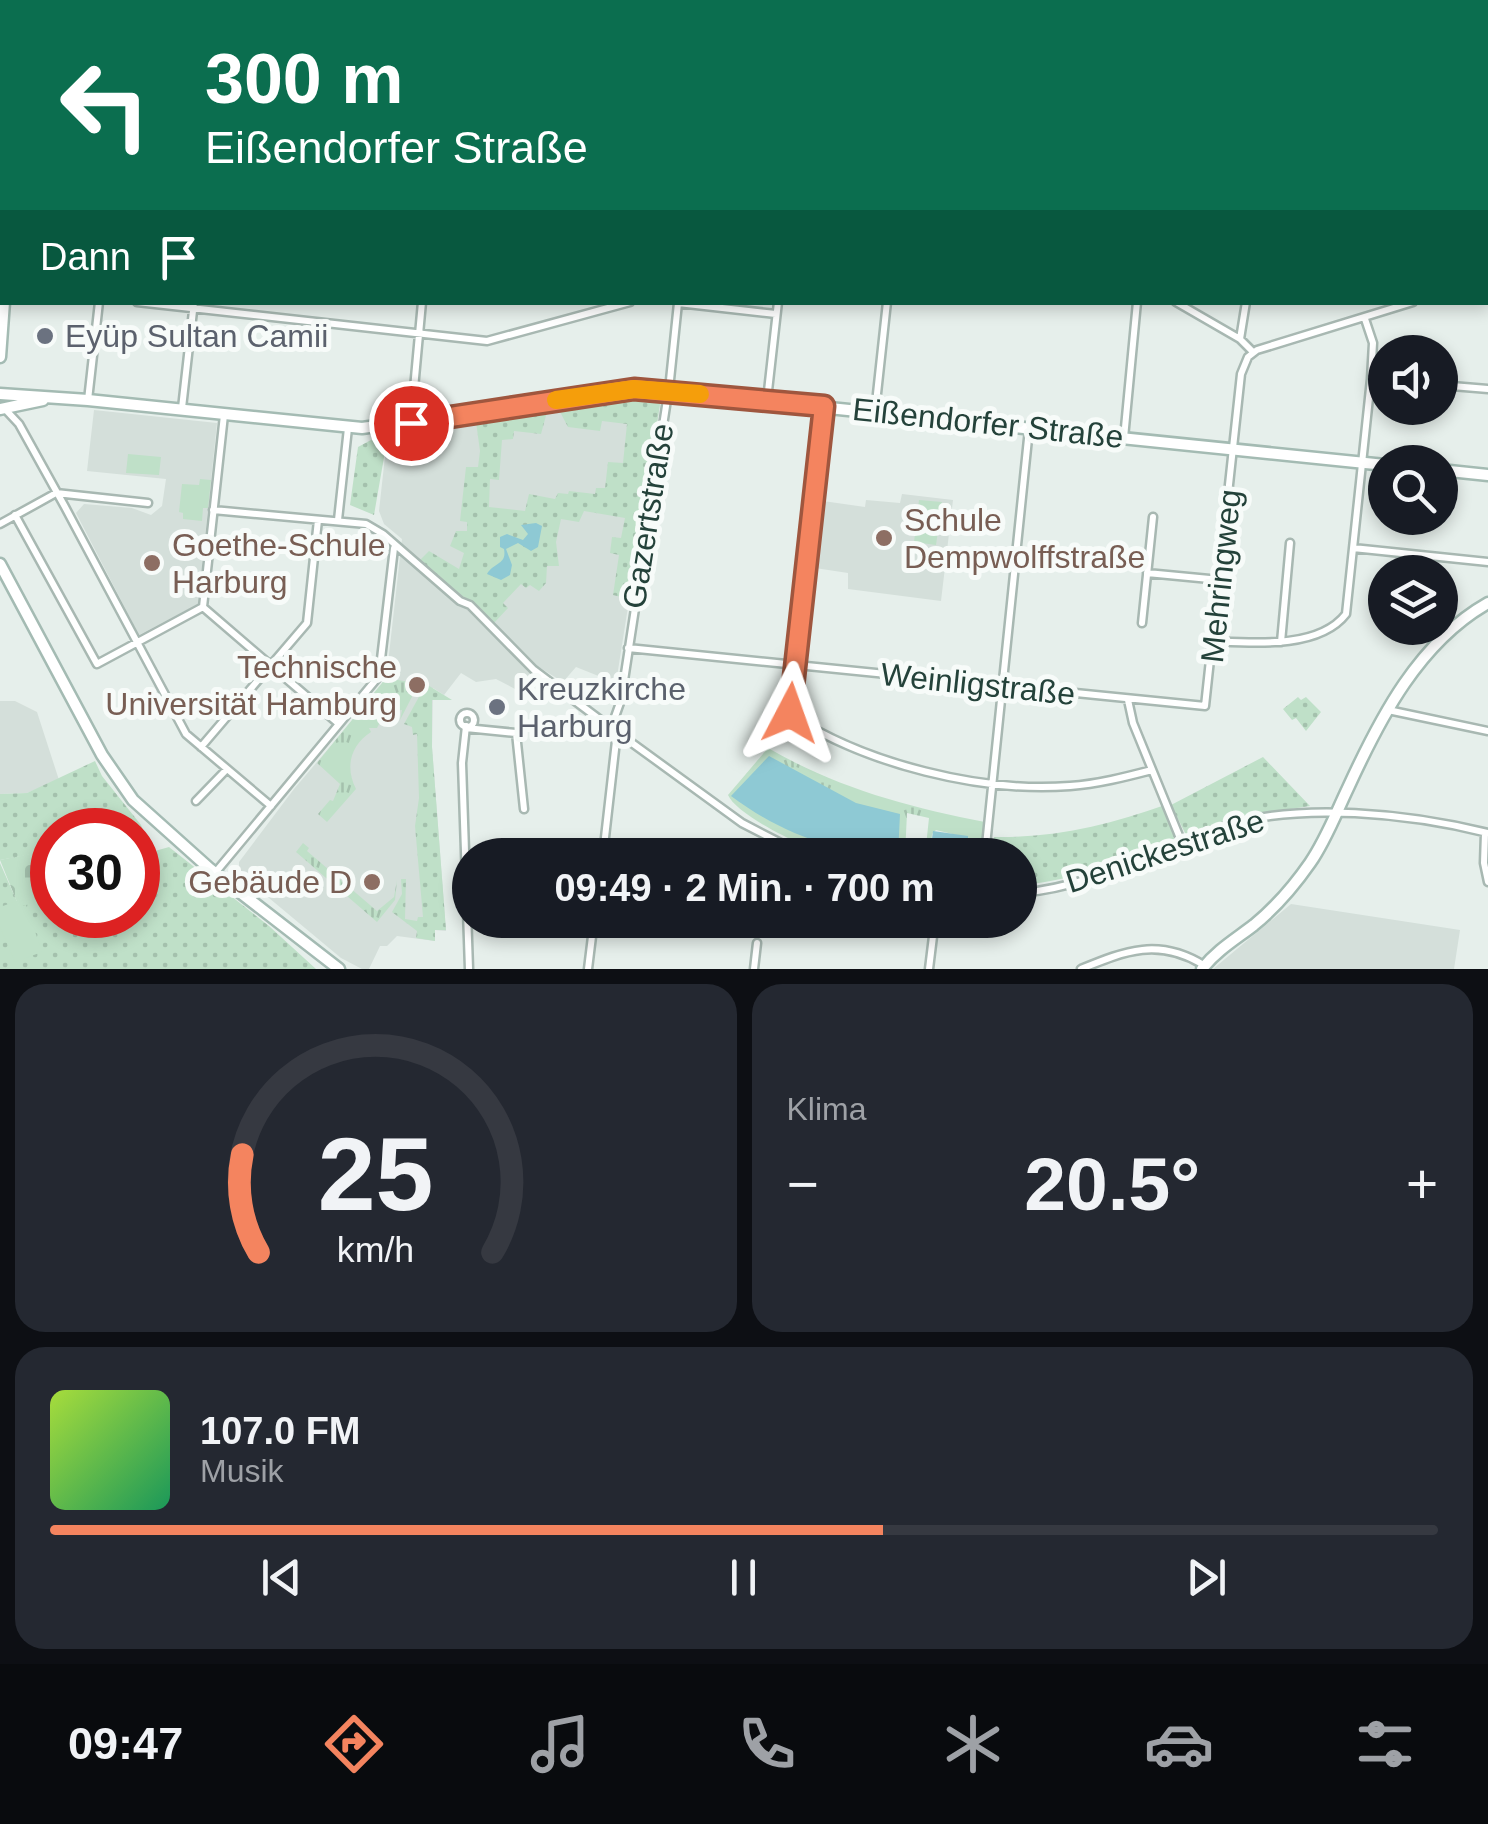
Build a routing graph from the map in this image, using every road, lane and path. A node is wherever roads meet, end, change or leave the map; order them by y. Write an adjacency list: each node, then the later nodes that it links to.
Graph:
1 (4, 305): 20 (main road)
2 (99, 305): 24 (street)
3 (422, 305): 16 (street)
4 (619, 305): 16 (street)
5 (676, 305): 23 (street, Gazertstraße)
6 (694, 305): 14 (street)
7 (778, 305): 14 (street)
8 (887, 305): 29 (street)
9 (1137, 305): 35 (street)
10 (1181, 305): 18 (street)
11 (1246, 305): 18 (street)
12 (1404, 305): 15 (street)
13 (193, 306): 16 (street); 28 (street)
14 (776, 314): 25 (street)
15 (1365, 319): 17 (street); 19 (street)
16 (418, 334): 32 (street)
17 (1370, 335)
18 (1240, 339): 19 (street)
19 (1252, 352): 36 (street, Mehringweg)
20 (0, 356)
21 (1458, 386): 22 (street)
22 (1488, 389)
23 (667, 390): 25 (main road, Eißendorfer Straße); 32 (main road, Eißendorfer Straße); 62 (street, Gazertstraße)
24 (88, 400): 26 (main road, Eißendorfer Straße); 28 (main road, Eißendorfer Straße)
25 (767, 400): 27 (main road, Eißendorfer Straße)
26 (1, 403): 41 (street)
27 (824, 406): 29 (main road, Eißendorfer Straße); 63 (street)
28 (182, 410): 30 (main road, Eißendorfer Straße)
29 (875, 412): 34 (main road, Eißendorfer Straße)
30 (224, 414): 33 (main road, Eißendorfer Straße); 43 (street)
31 (1368, 414): 37 (street)
32 (411, 423): 33 (main road, Eißendorfer Straße)
33 (348, 428): 47 (street)
34 (1030, 428): 35 (main road, Eißendorfer Straße); 65 (street)
35 (1124, 438): 36 (main road, Eißendorfer Straße)
36 (1234, 448): 37 (main road, Eißendorfer Straße); 55 (street, Mehringweg)
37 (1364, 462): 38 (main road, Eißendorfer Straße); 51 (street)
38 (1368, 463)
39 (1458, 472): 40 (main road)
40 (1488, 475)
41 (56, 493): 42 (street); 44 (street); 60 (street)
42 (148, 503)
43 (213, 510): 46 (street); 57 (street)
44 (15, 515): 48 (street); 60 (street)
45 (1153, 516): 54 (street)
46 (318, 520): 47 (street); 64 (street)
47 (338, 520): 50 (street)
48 (0, 524)
49 (1290, 543): 61 (street)
50 (394, 548): 62 (street, Gazertstraße); 69 (street)
51 (1356, 549): 52 (street); 61 (street)
52 (1488, 562)
53 (0, 564): 84 (main road)
54 (1147, 573): 55 (street); 58 (street)
55 (1220, 580): 59 (street, Mehringweg)
56 (1488, 603): 68 (main road)
57 (203, 608): 60 (street); 64 (street)
58 (1142, 623)
59 (1214, 641): 61 (street); 67 (street, Mehringweg)
60 (138, 642): 71 (street)
61 (1282, 642)
62 (628, 648): 63 (street, Weinligstraße)
63 (793, 665): 65 (street, Weinligstraße); 74 (street)
64 (271, 666): 69 (street); 71 (street)
65 (1001, 686): 66 (street, Weinligstraße); 74 (street)
66 (1128, 700): 67 (street, Weinligstraße); 73 (street)
67 (1208, 704)
68 (1388, 710): 70 (street); 78 (main road)
69 (339, 724): 76 (street)
70 (1488, 731)
71 (201, 747): 72 (street)
72 (227, 768): 75 (street); 76 (street)
73 (1152, 770): 74 (street); 83 (street)
74 (993, 782): 82 (street)
75 (196, 802)
76 (271, 806): 84 (street)
77 (524, 809): 92 (street)
78 (1336, 813): 79 (street, Denickestraße); 83 (street, Denickestraße); 90 (main road)
79 (1487, 833): 85 (street)
80 (605, 838): 81 (street)
81 (771, 838)
82 (987, 838)
83 (1182, 843): 86 (street, Denickestraße)
84 (216, 873): 91 (main road)
85 (1488, 882)
86 (1037, 890)
87 (592, 938): 93 (street)
88 (933, 938): 95 (street)
89 (757, 943): 94 (street)
90 (1203, 967): 96 (street)
91 (339, 969)
92 (469, 969)
93 (588, 969)
94 (754, 969)
95 (929, 969)
96 (1080, 969)

